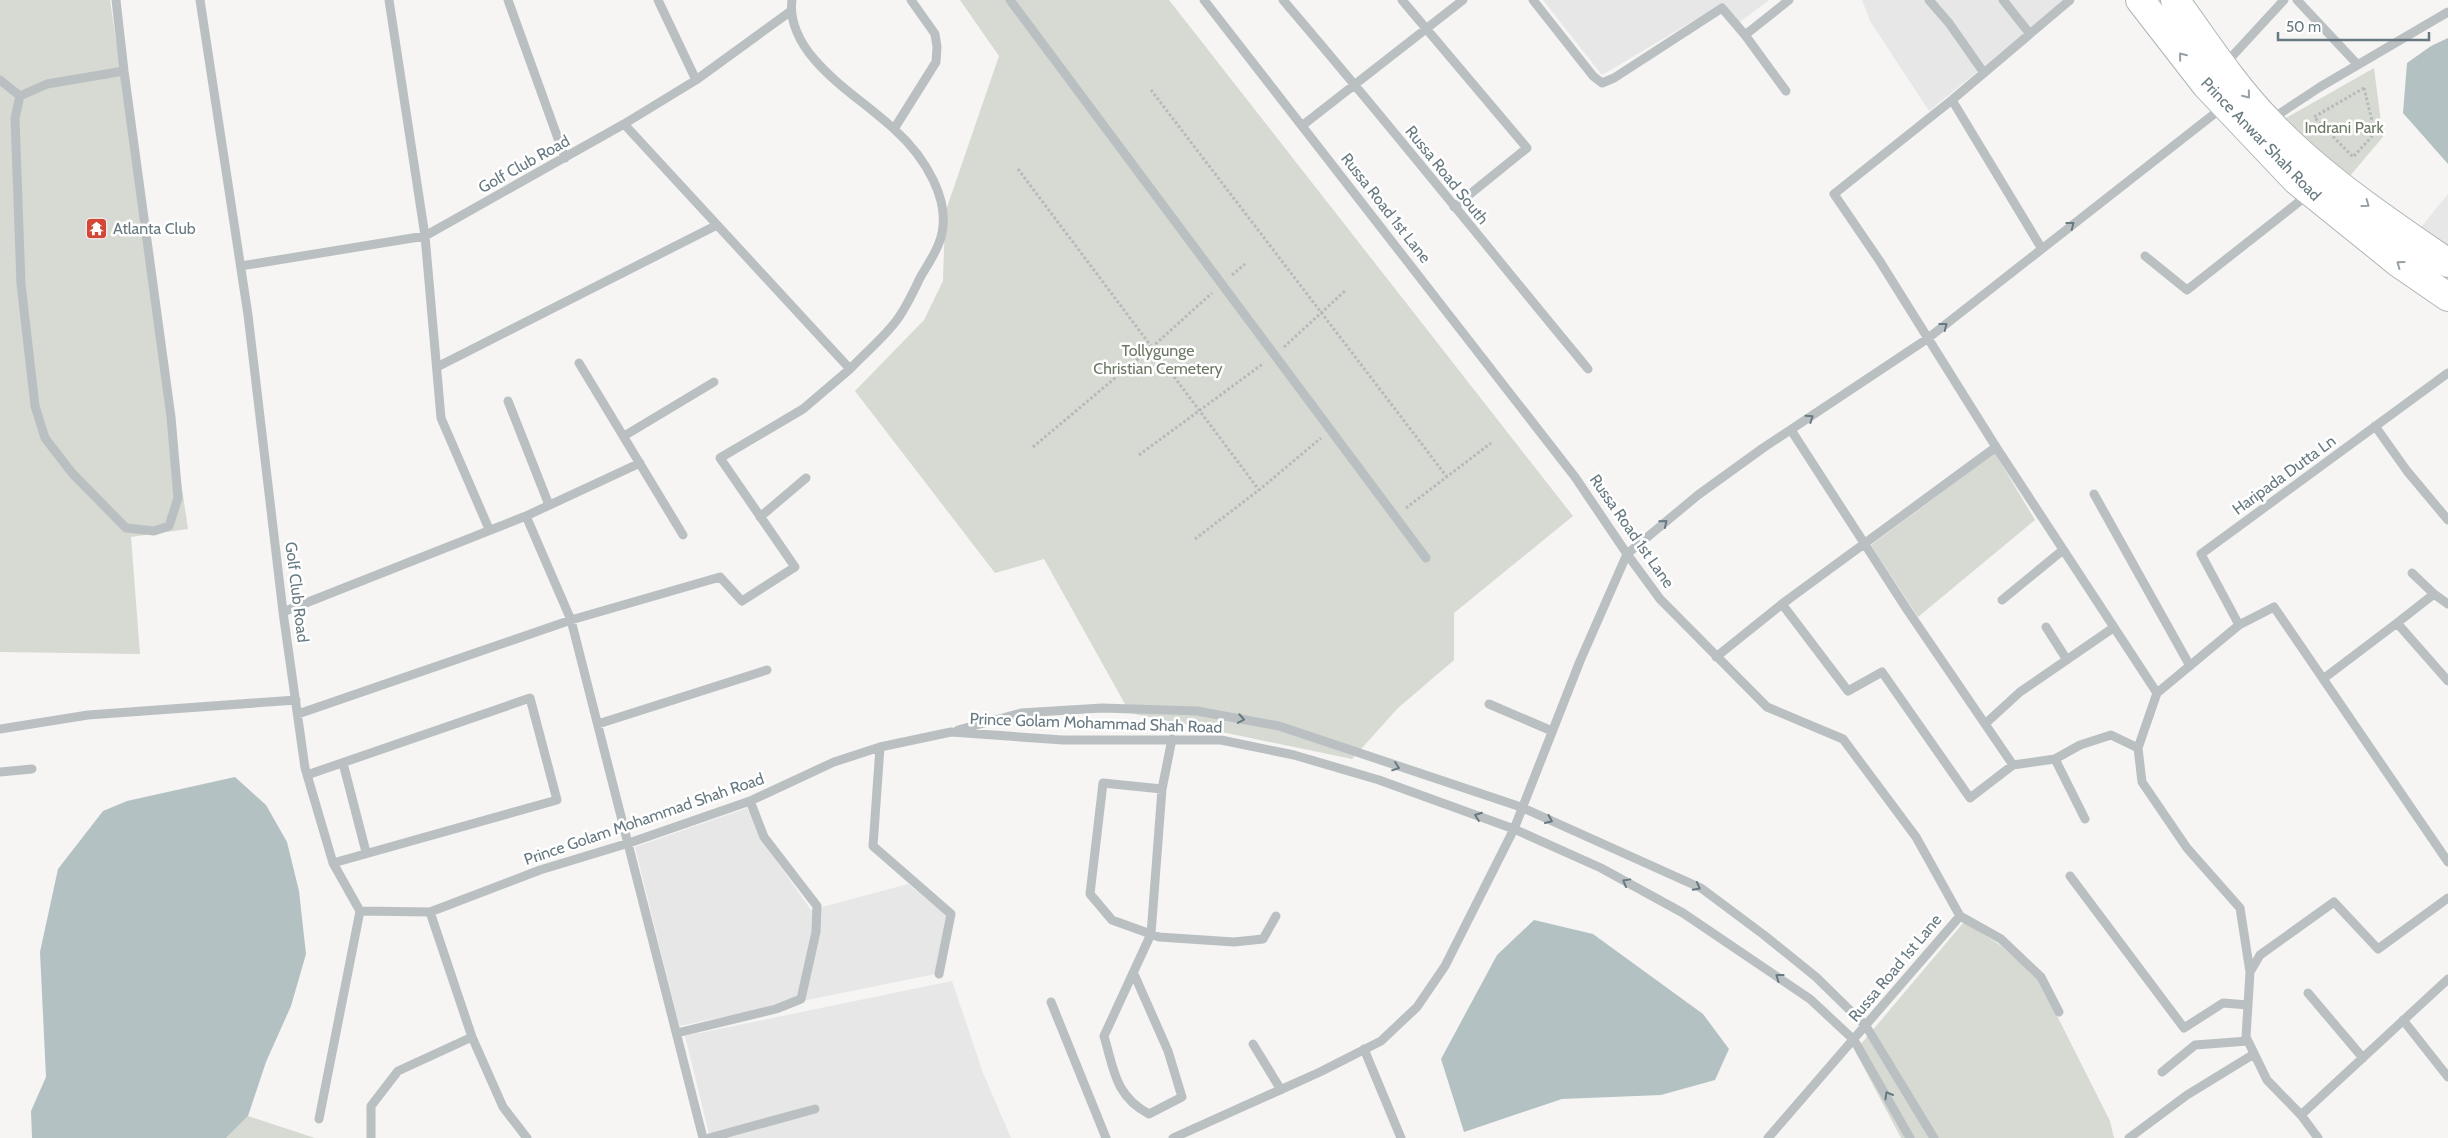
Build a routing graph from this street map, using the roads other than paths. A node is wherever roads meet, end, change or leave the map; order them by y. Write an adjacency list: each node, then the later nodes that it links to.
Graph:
1 (116, 0): 29 (street)
2 (200, 0): 50 (street, Golf Club Road)
3 (389, 0): 46 (street)
4 (508, 0): 42 (street)
5 (658, 0): 32 (street)
6 (792, 0): 22 (street)
7 (911, 0): 41 (street)
8 (1010, 0): 76 (street)
9 (1204, 0): 40 (street, Russa Road 1st Lane)
10 (1283, 0): 33 (street, Russa Road South)
11 (1402, 0): 24 (street)
12 (1463, 0): 24 (street)
13 (1533, 0): 26 (street)
14 (1789, 0): 26 (street)
15 (1929, 0): 30 (street)
16 (2003, 0): 25 (street)
17 (2070, 0): 25 (street)
18 (2140, 0): 37 (main road, Prince Anwar Shah Road, one-way to 18)
19 (2175, 0): 28 (main road, Prince Anwar Shah Road)
20 (2284, 0): 28 (street)
21 (2297, 0): 27 (street)
22 (790, 11): 32 (street, Golf Club Road); 41 (street)
23 (2448, 12): 27 (street)
24 (1427, 29): 33 (street); 44 (street)
25 (2030, 34): 30 (street)
26 (1745, 35): 34 (street)
27 (2358, 65): 38 (street)
28 (2223, 66): 38 (main road, Prince Anwar Shah Road, one-way to 38)
29 (124, 71): 35 (street); 35 (street)
30 (1984, 73): 36 (street)
31 (0, 80): 35 (street)
32 (696, 80): 39 (street, Golf Club Road)
33 (1355, 84): 40 (street); 44 (street, Russa Road South)
34 (1786, 91)
35 (20, 96)
36 (1952, 100): 47 (street); 52 (street)
37 (2226, 105): 43 (main road, Prince Anwar Shah Road); 47 (street, one-way to 37)
38 (2268, 122): 49 (main road, Prince Anwar Shah Road, one-way to 49)
39 (624, 124): 42 (street, Golf Club Road); 45 (street)
40 (1303, 125): 75 (street, Russa Road 1st Lane)
41 (894, 129): 56 (street)
42 (565, 158): 46 (street, Golf Club Road)
43 (2311, 193): 48 (street); 51 (main road, Prince Anwar Shah Road, one-way to 43)
44 (1454, 207): 55 (street, Russa Road South)
45 (717, 225): 54 (street); 56 (street)
46 (426, 236): 50 (street, Golf Club Road); 54 (street)
47 (2042, 248): 52 (street, one-way to 47)
48 (2145, 256)
49 (2448, 263)
50 (241, 266): 82 (street, Golf Club Road)
51 (2446, 292)
52 (1927, 339): 61 (street, one-way to 52); 63 (street)
53 (579, 362): 62 (street)
54 (436, 367): 71 (street)
55 (1588, 368)
56 (850, 369): 69 (street)
57 (2448, 373): 60 (street, Haripada Dutta Ln)
58 (714, 382): 62 (street)
59 (508, 400): 67 (street)
60 (2376, 426): 70 (street); 85 (street, Haripada Dutta Ln)
61 (1791, 430): 73 (street); 75 (street, one-way to 61)
62 (624, 436): 64 (street)
63 (1996, 447): 73 (street); 74 (street)
64 (640, 463): 67 (street); 72 (street)
65 (806, 478): 69 (street)
66 (2094, 494): 90 (street)
67 (549, 505): 68 (street)
68 (526, 516): 71 (street); 83 (street)
69 (760, 517): 83 (street)
70 (2448, 520)
71 (489, 529): 82 (street)
72 (683, 535)
73 (1864, 544): 80 (street); 99 (street)
74 (2063, 550): 79 (street); 87 (street)
75 (1626, 554): 88 (street, Russa Road 1st Lane); 101 (street)
76 (1426, 558)
77 (2412, 573): 78 (street)
78 (2434, 594): 81 (street); 84 (street)
79 (2002, 600)
80 (1782, 604): 88 (street); 108 (street)
81 (2448, 604)
82 (284, 612): 95 (street, Golf Club Road)
83 (571, 620): 97 (street); 98 (street)
84 (2398, 623): 92 (street); 93 (street)
85 (2239, 624): 90 (street); 92 (street)
86 (2046, 627): 89 (street)
87 (2113, 628): 89 (street); 94 (street)
88 (1716, 657): 126 (street, Russa Road 1st Lane)
89 (2067, 660): 99 (street)
90 (2190, 666): 94 (street)
91 (766, 670): 98 (street)
92 (2323, 679): 119 (street)
93 (2448, 681)
94 (2157, 693): 105 (street)
95 (296, 700): 97 (street, Golf Club Road); 100 (street)
96 (1489, 704): 101 (street)
97 (298, 714): 111 (street, Golf Club Road)
98 (598, 724): 117 (street)
99 (1984, 724): 108 (street)
100 (0, 729)
101 (1552, 731): 114 (street)
102 (951, 732): 103 (street, Prince Golam Mohammad Shah Road); 104 (street, Prince Golam Mohammad Shah Road); 114 (street, one-way to 114)
103 (1172, 739): 112 (street); 116 (street, Prince Golam Mohammad Shah Road, one-way to 103)
104 (880, 746): 113 (street, Prince Golam Mohammad Shah Road); 129 (street)
105 (2138, 748): 106 (street); 128 (street)
106 (2055, 759): 108 (street); 115 (street)
107 (343, 763): 111 (street); 118 (street); 118 (street)
108 (2013, 765)
109 (32, 769): 110 (street)
110 (0, 772)
111 (307, 775): 120 (street, Golf Club Road)
112 (1162, 789): 127 (street); 127 (street)
113 (750, 800): 117 (street, Prince Golam Mohammad Shah Road); 138 (street)
114 (1521, 807): 116 (street); 137 (street, one-way to 137)
115 (2085, 818)
116 (1514, 829): 140 (street, Prince Golam Mohammad Shah Road, one-way to 116); 143 (street)
117 (629, 843): 124 (street, Prince Golam Mohammad Shah Road); 138 (street)
118 (366, 852): 120 (street)
119 (2448, 862)
120 (333, 863): 123 (street, Golf Club Road)
121 (2070, 876): 134 (street)
122 (2448, 898): 128 (street)
123 (360, 911): 124 (street, Prince Golam Mohammad Shah Road); 151 (street)
124 (430, 912): 139 (street)
125 (1276, 916): 127 (street)
126 (1960, 916): 135 (street); 137 (street, Russa Road 1st Lane)
127 (1150, 934): 130 (street)
128 (2250, 972): 134 (street)
129 (939, 974)
130 (1134, 974): 130 (street)
131 (2448, 979): 136 (street)
132 (2308, 993): 145 (street)
133 (1052, 1002): 156 (street)
134 (2248, 1005): 141 (street)
135 (2059, 1012)
136 (2403, 1020): 145 (street); 147 (street)
137 (1866, 1026): 140 (street, Russa Road 1st Lane); 161 (street)
138 (676, 1033): 154 (street)
139 (472, 1037): 152 (street); 153 (street)
140 (1854, 1040): 159 (street, Russa Road 1st Lane); 160 (street, Prince Golam Mohammad Shah Road, one-way to 140)
141 (2248, 1041): 144 (street); 146 (street)
142 (1253, 1044): 148 (street)
143 (1364, 1049): 148 (street); 158 (street)
144 (2254, 1054): 150 (street); 162 (street)
145 (2363, 1058): 150 (street)
146 (2162, 1072)
147 (2448, 1077)
148 (1281, 1090): 157 (street)
149 (814, 1108): 155 (street)
150 (2301, 1115): 163 (street)
151 (319, 1119)
152 (371, 1138)
153 (527, 1138)
154 (703, 1138)
155 (709, 1138)
156 (1106, 1138)
157 (1173, 1138)
158 (1401, 1138)
159 (1768, 1138)
160 (1910, 1138)
161 (1934, 1138)
162 (2129, 1138)
163 (2318, 1138)

